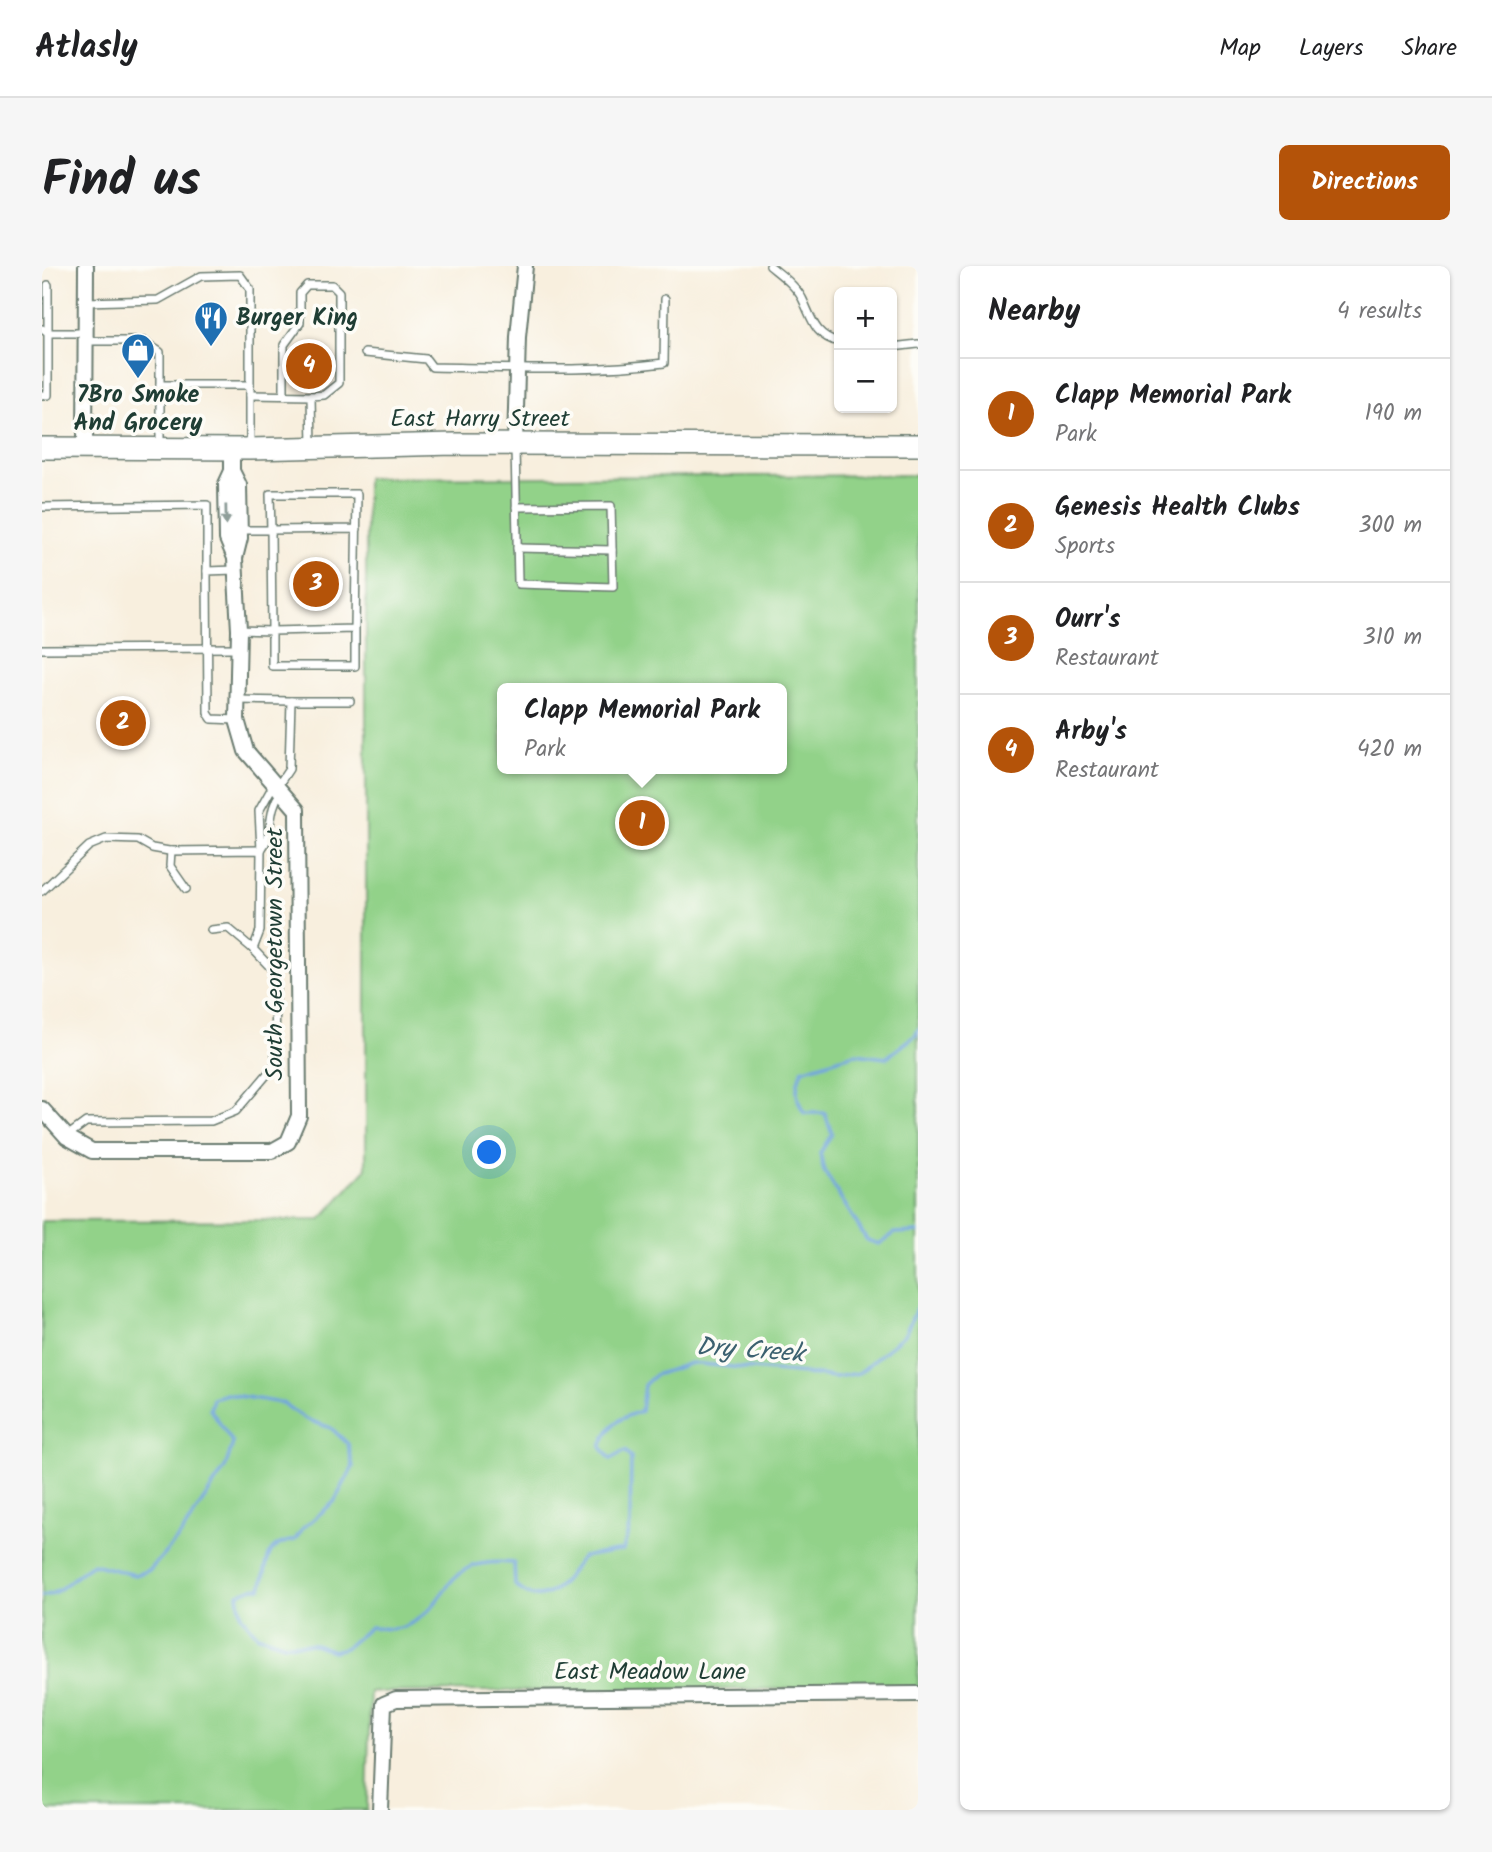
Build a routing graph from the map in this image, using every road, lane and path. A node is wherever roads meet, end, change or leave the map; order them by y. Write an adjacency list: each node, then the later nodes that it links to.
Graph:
1 (86, 266): 6 (street)
2 (525, 266): 13 (street)
3 (770, 266): 9 (lane)
4 (48, 285): 7 (lane)
5 (665, 299): 13 (lane)
6 (85, 302): 8 (street); 15 (lane)
7 (45, 331): 8 (lane); 16 (lane)
8 (85, 337): 14 (lane); 23 (street)
9 (834, 341)
10 (918, 344): 11 (lane)
11 (897, 346)
12 (365, 353): 13 (lane)
13 (517, 368): 20 (street)
14 (160, 385): 15 (lane); 25 (lane)
15 (250, 386): 17 (lane)
16 (42, 395)
17 (250, 395): 18 (lane); 26 (lane)
18 (284, 395): 19 (lane); 19 (lane)
19 (311, 396): 24 (lane)
20 (515, 444): 21 (main road, East Harry Street); 24 (main road, East Harry Street); 29 (lane)
21 (918, 445)
22 (42, 448): 23 (main road, East Harry Street)
23 (85, 448): 25 (main road, East Harry Street)
24 (312, 448): 26 (main road, East Harry Street)
25 (160, 449): 26 (main road, East Harry Street)
26 (241, 449): 27 (street, South Georgetown Street)
27 (232, 471): 31 (street, South Georgetown Street); 35 (street, South Georgetown Street, one-way to 35)
28 (42, 507): 36 (lane)
29 (516, 507): 33 (lane); 34 (lane)
30 (357, 529): 32 (lane); 32 (lane); 37 (lane)
31 (240, 530): 32 (lane); 35 (street, South Georgetown Street)
32 (271, 530): 39 (lane)
33 (517, 548): 34 (lane); 34 (lane)
34 (612, 550)
35 (235, 564): 36 (lane); 38 (street, South Georgetown Street)
36 (207, 570): 40 (lane)
37 (355, 629): 39 (lane); 39 (lane)
38 (239, 630): 39 (lane); 41 (street, South Georgetown Street)
39 (272, 631)
40 (207, 648): 41 (lane); 42 (lane); 46 (lane)
41 (239, 648): 43 (street, South Georgetown Street)
42 (42, 649)
43 (238, 700): 44 (lane); 46 (street, South Georgetown Street)
44 (292, 701): 45 (lane); 47 (lane)
45 (350, 701)
46 (237, 720): 47 (street, South Georgetown Street)
47 (277, 787): 48 (lane); 55 (street, South Georgetown Street)
48 (261, 850): 49 (lane); 53 (lane)
49 (171, 851): 50 (lane); 51 (lane)
50 (186, 889)
51 (42, 891)
52 (211, 930): 53 (lane)
53 (253, 949): 55 (lane)
54 (42, 1109): 55 (street)
55 (67, 1137)
56 (918, 1694): 57 (street, East Meadow Lane)
57 (380, 1810)

